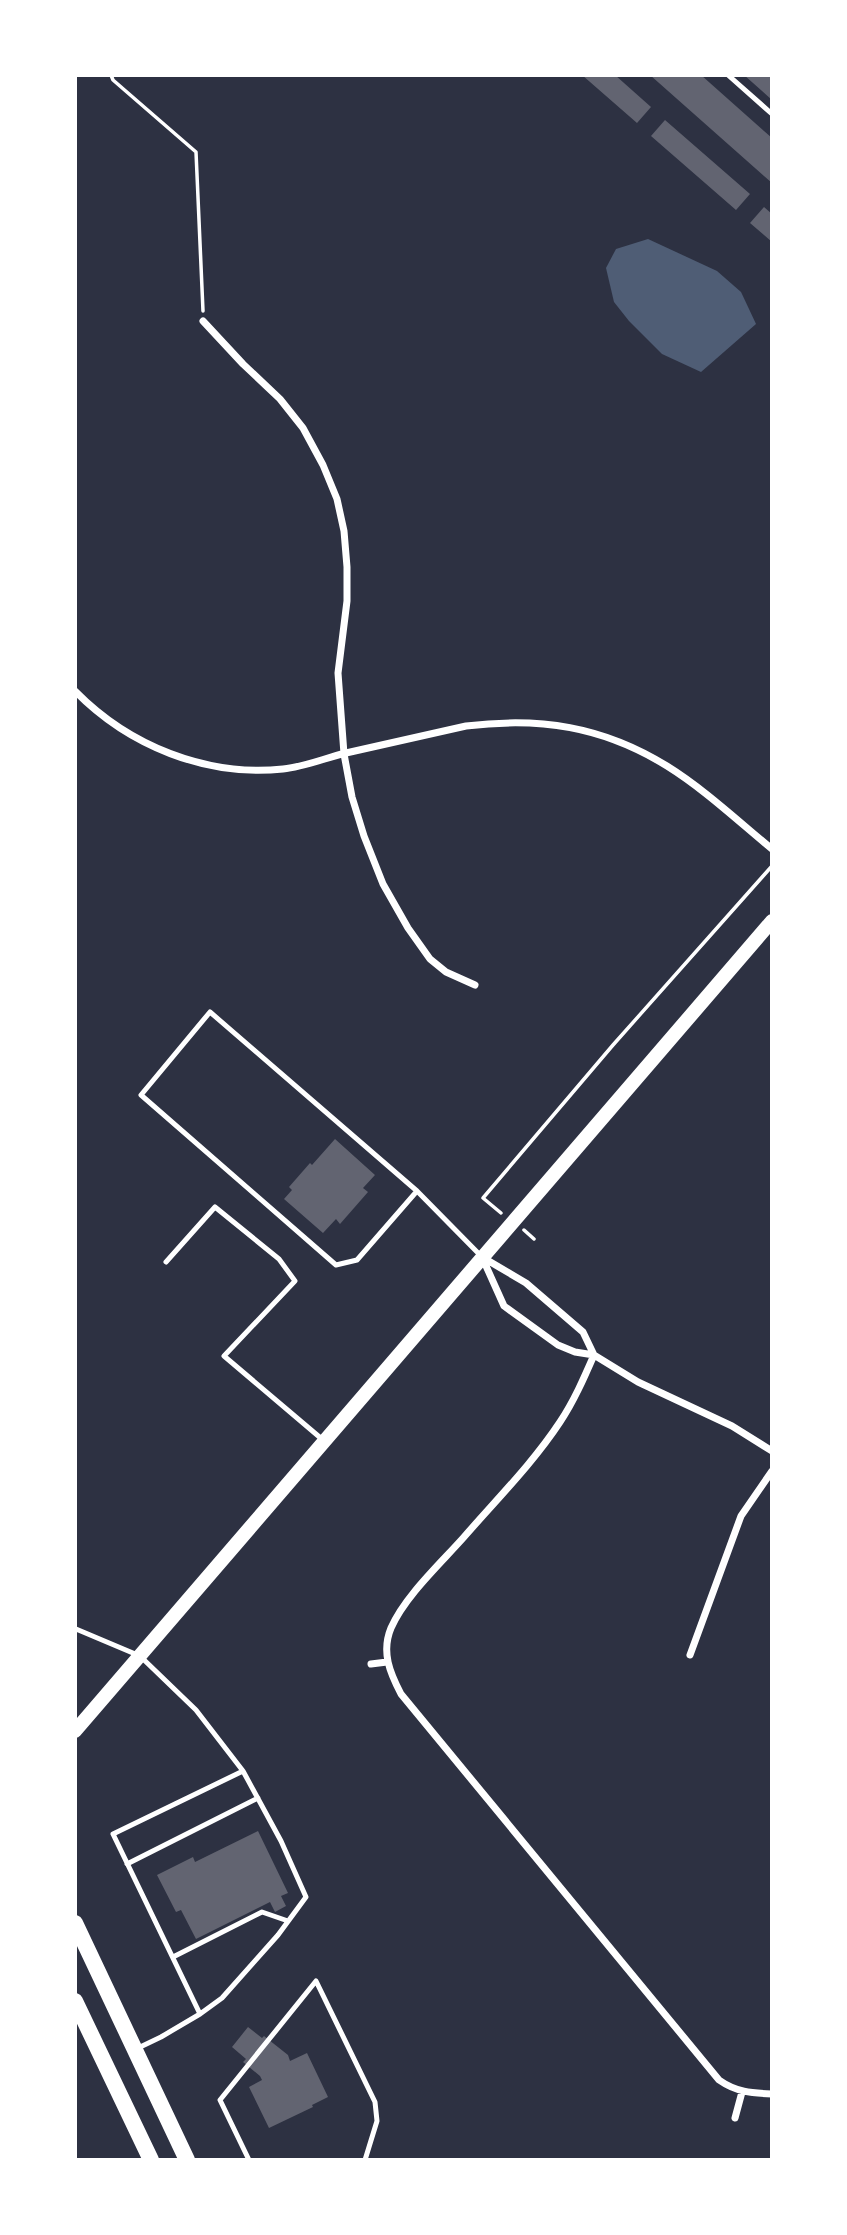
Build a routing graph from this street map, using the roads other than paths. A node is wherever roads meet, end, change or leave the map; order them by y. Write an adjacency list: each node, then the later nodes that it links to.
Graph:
1 (728, 75): 2 (lane)
2 (772, 114)
3 (203, 321): 5 (street)
4 (75, 691): 5 (street)
5 (344, 754): 6 (street); 8 (street)
6 (772, 849)
7 (772, 921): 10 (main road)
8 (475, 985)
9 (417, 1191): 9 (lane); 10 (lane)
10 (482, 1257): 12 (street); 12 (street); 13 (main road)
11 (166, 1262): 13 (lane)
12 (594, 1355): 14 (street); 19 (street)
13 (326, 1442): 18 (main road)
14 (772, 1451)
15 (772, 1471): 17 (street)
16 (75, 1631): 18 (lane)
17 (690, 1655)
18 (140, 1656): 21 (main road); 22 (lane)
19 (387, 1662): 20 (street); 31 (street)
20 (371, 1664)
21 (75, 1731)
22 (243, 1771): 23 (lane); 24 (lane)
23 (258, 1798): 24 (lane); 25 (lane)
24 (127, 1864): 27 (lane)
25 (288, 1921): 27 (lane); 29 (lane)
26 (75, 1923): 30 (main road)
27 (173, 1958): 29 (lane)
28 (75, 2001): 34 (main road)
29 (200, 2014): 30 (lane)
30 (135, 2049): 35 (main road)
31 (742, 2092): 32 (street); 33 (street)
32 (772, 2094)
33 (735, 2118)
34 (151, 2160)
35 (187, 2160)
36 (249, 2160): 37 (lane)
37 (365, 2160)

